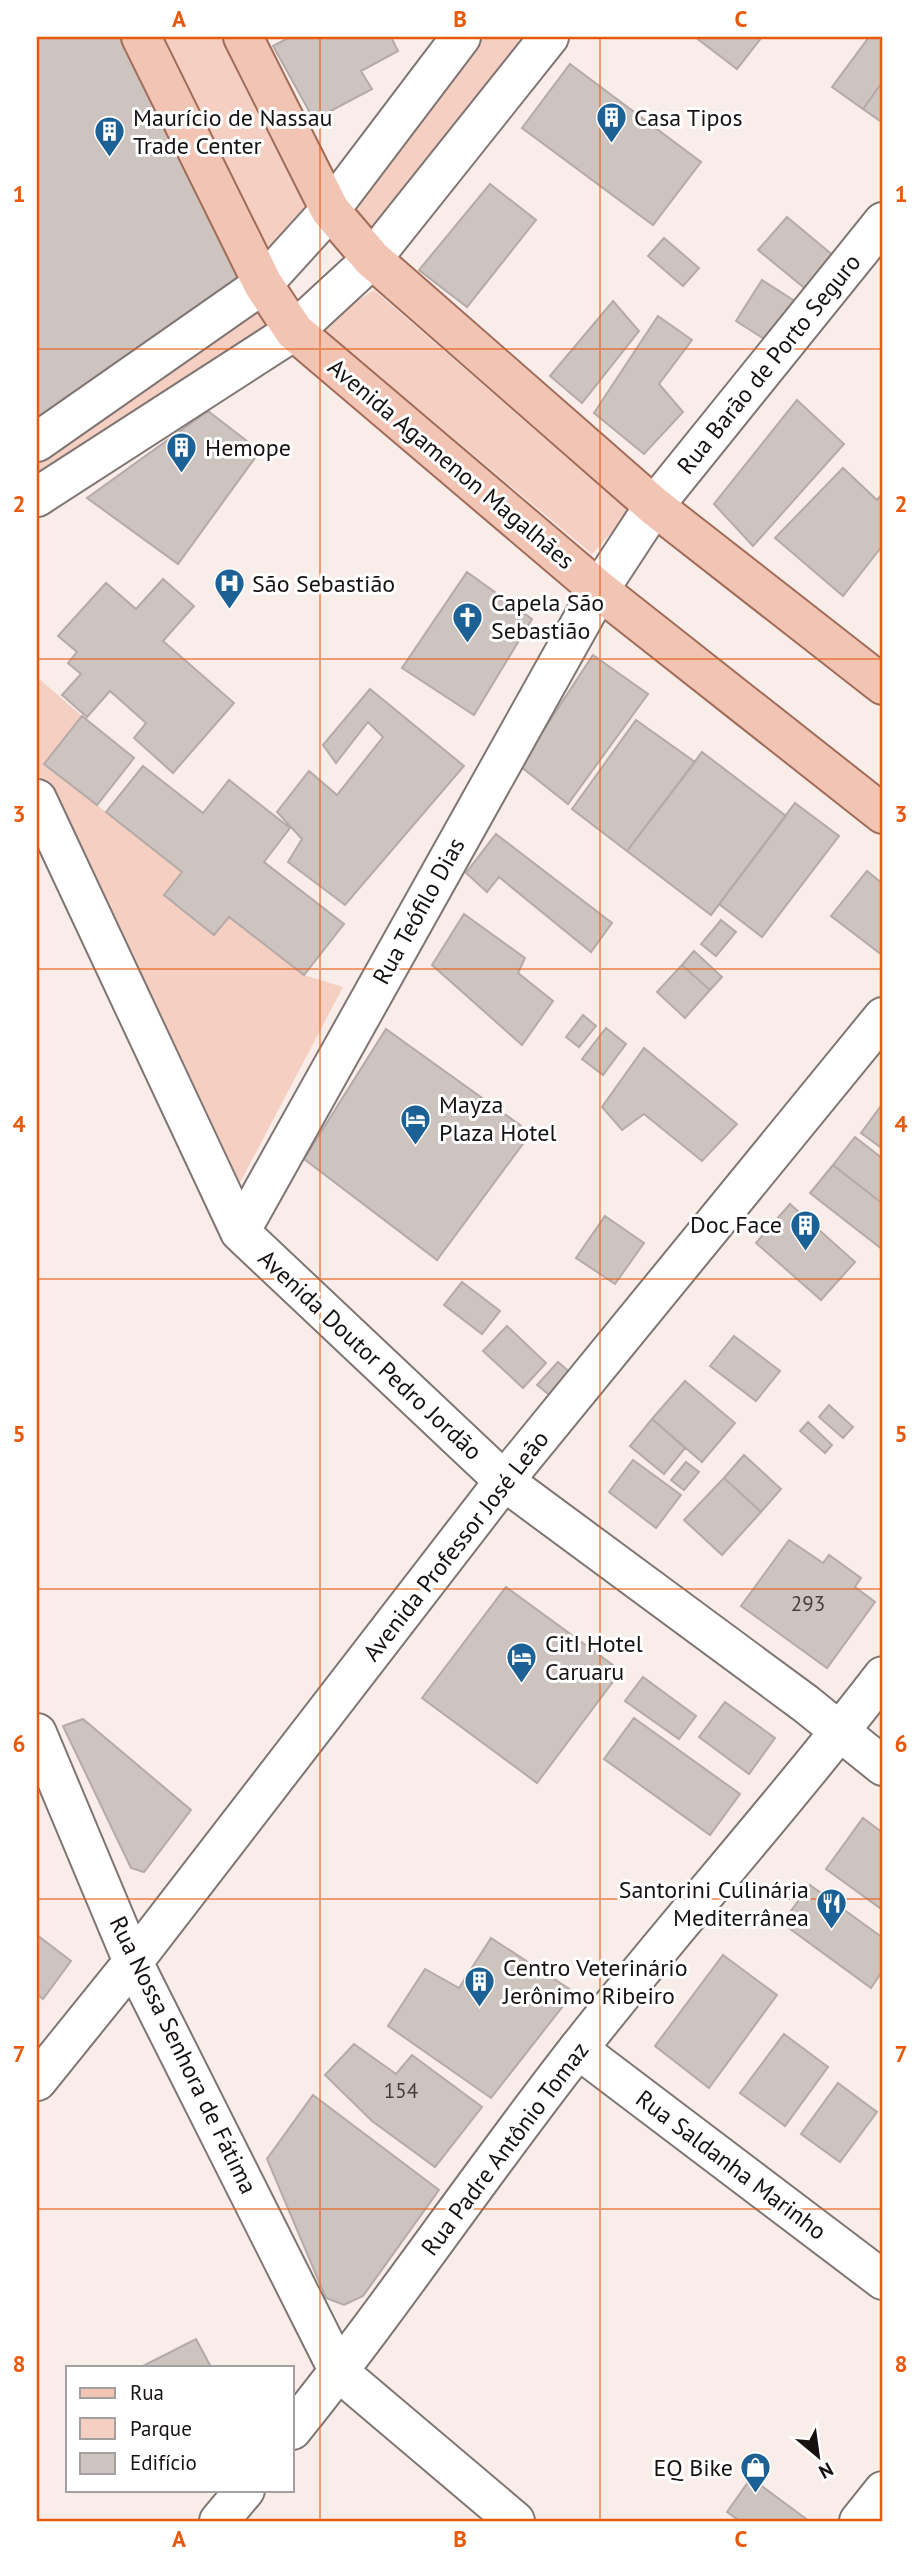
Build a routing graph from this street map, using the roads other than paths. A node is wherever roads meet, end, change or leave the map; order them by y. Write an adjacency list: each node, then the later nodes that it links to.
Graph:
1 (141, 37): 8 (main road, Avenida Agamenon Magalhães)
2 (243, 37): 5 (main road)
3 (461, 37): 5 (street)
4 (550, 37): 7 (street)
5 (330, 210): 7 (main road); 8 (street)
6 (883, 222): 12 (street, Rua Barão de Porto Seguro)
7 (372, 259): 9 (street); 12 (main road)
8 (263, 284): 9 (main road, Avenida Agamenon Magalhães); 10 (street)
9 (294, 331): 11 (street); 13 (main road, Avenida Agamenon Magalhães)
10 (37, 442)
11 (37, 497)
12 (654, 506): 13 (street, Rua Barão de Porto Seguro); 14 (main road)
13 (598, 590): 16 (main road, Avenida Agamenon Magalhães); 18 (street, Rua Teófilo Dias)
14 (883, 685)
15 (37, 799): 18 (street, Avenida Doutor Pedro Jordão)
16 (883, 814)
17 (883, 1017): 19 (street, Avenida Professor José Leão)
18 (240, 1232): 19 (street, Avenida Doutor Pedro Jordão)
19 (504, 1481): 21 (street, Avenida Doutor Pedro Jordão); 24 (street, Avenida Professor José Leão)
20 (883, 1676): 21 (street, Rua Padre Antônio Tomaz)
21 (841, 1732): 23 (street, Avenida Doutor Pedro Jordão); 25 (street, Rua Padre Antônio Tomaz)
22 (37, 1733): 24 (street, Rua Nossa Senhora de Fátima)
23 (883, 1766)
24 (133, 1962): 26 (street, Avenida Professor José Leão); 28 (street, Rua Nossa Senhora de Fátima)
25 (578, 2049): 27 (street, Rua Saldanha Marinho); 28 (street, Rua Padre Antônio Tomaz)
26 (37, 2081)
27 (883, 2280)
28 (339, 2372): 29 (street, Rua Padre Antônio Tomaz); 33 (street)
29 (294, 2428)
30 (883, 2491): 34 (street)
31 (243, 2492): 32 (street)
32 (219, 2521)
33 (515, 2521)
34 (859, 2521)

